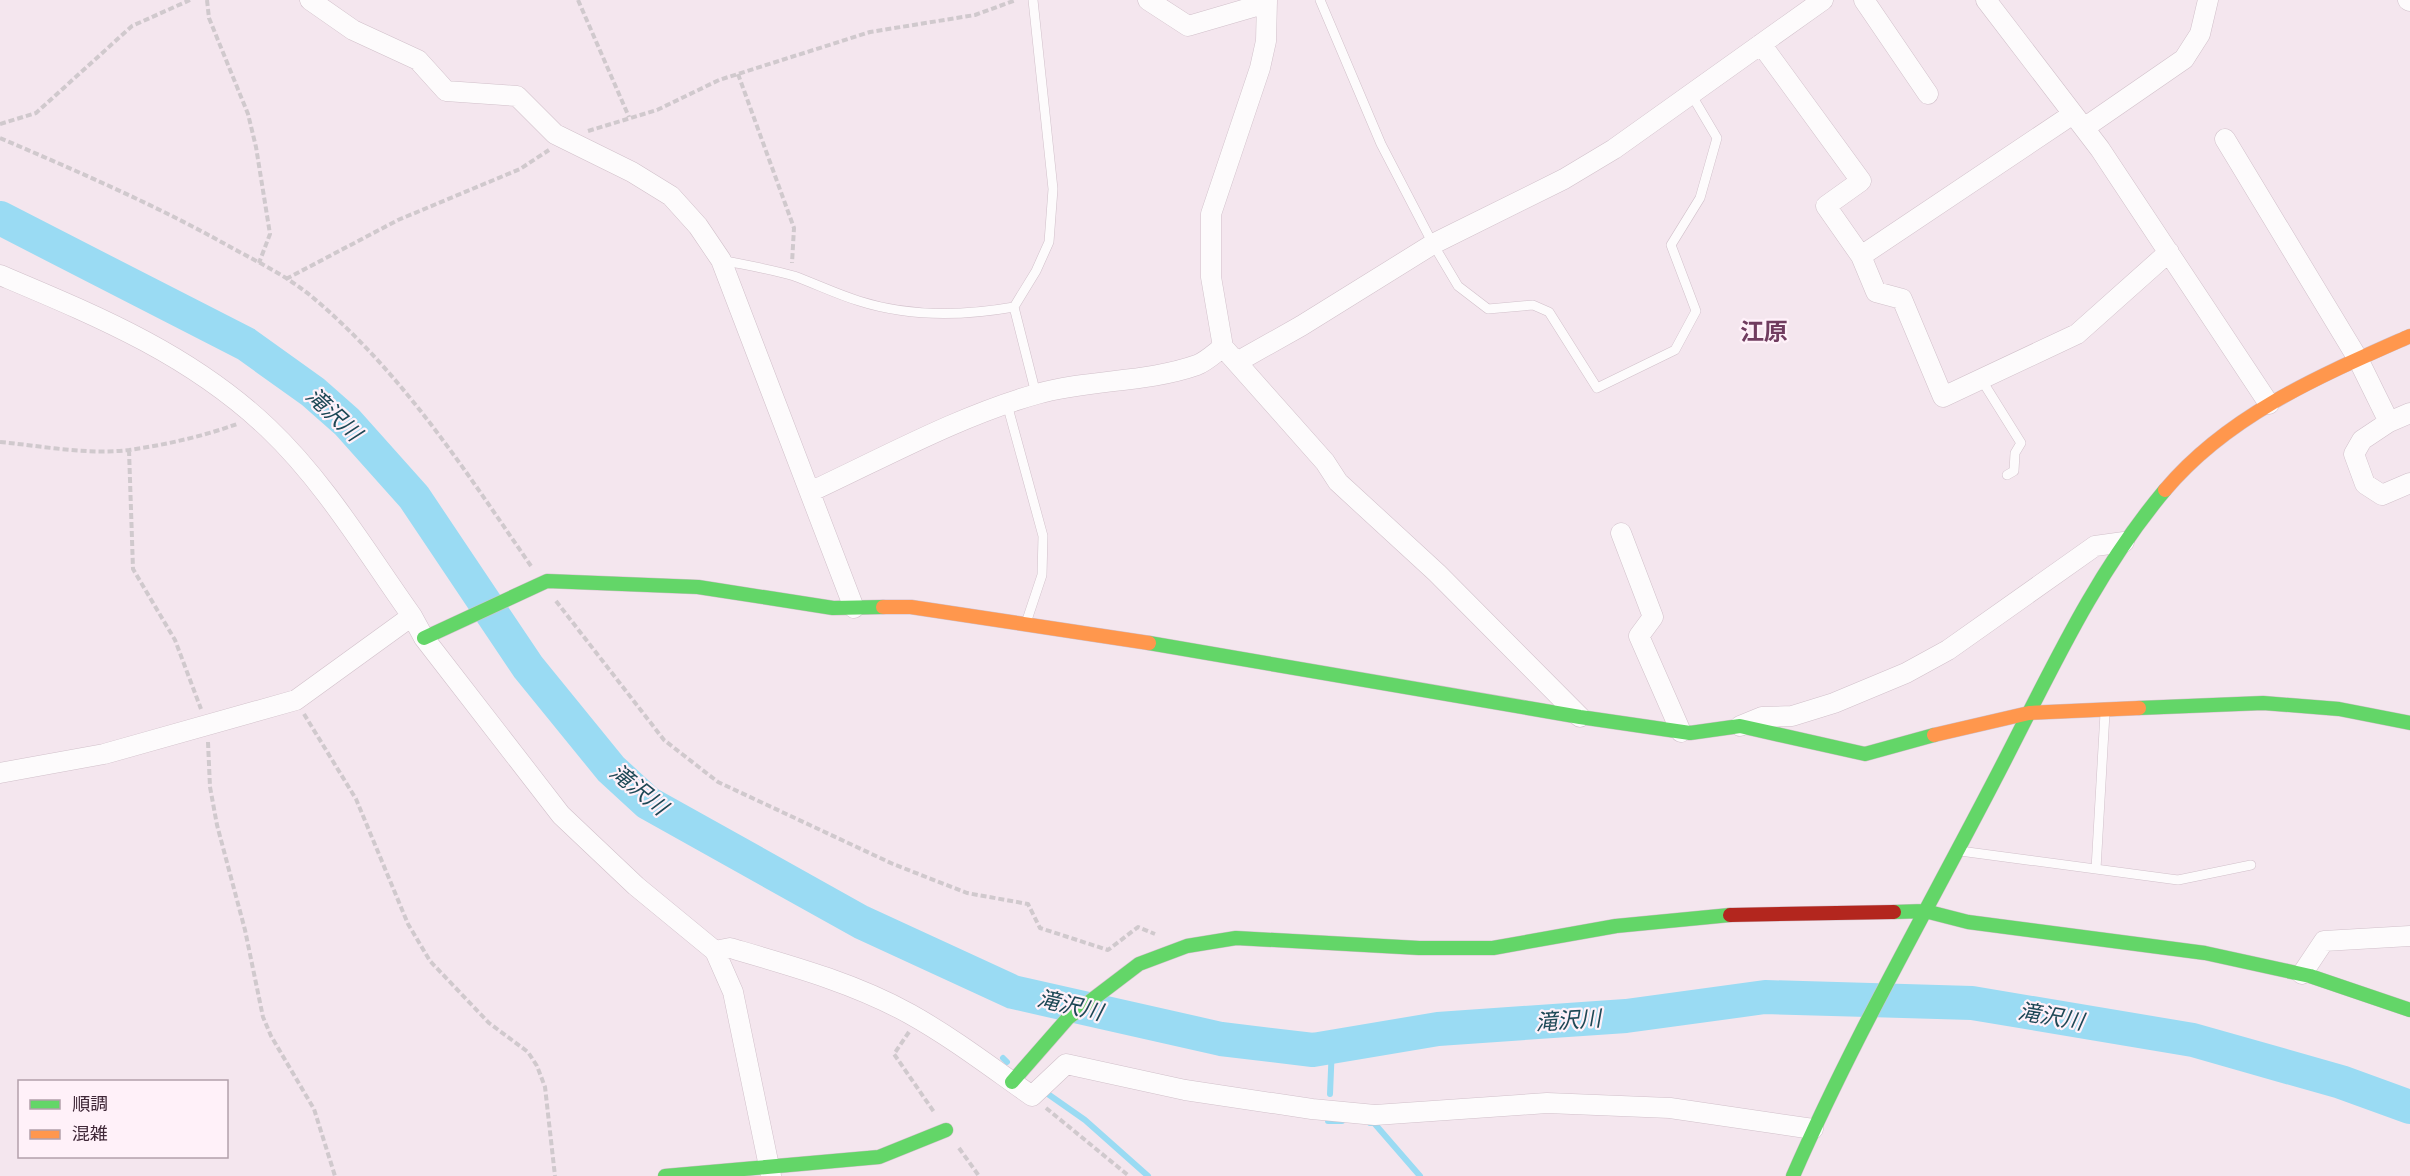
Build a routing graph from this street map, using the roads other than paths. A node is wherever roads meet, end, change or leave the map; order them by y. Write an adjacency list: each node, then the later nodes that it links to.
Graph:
1 (310, 0): 18 (street)
2 (1033, 0): 20 (lane)
3 (1148, 0): 9 (street)
4 (1320, 0): 15 (lane)
5 (1823, 0): 10 (street)
6 (1864, 0): 12 (street)
7 (1986, 0): 13 (street)
8 (2208, 0): 13 (street)
9 (1267, 1): 22 (street)
10 (1761, 44): 11 (street); 17 (street)
11 (1691, 94): 15 (street); 15 (lane)
12 (1928, 94)
13 (2079, 121): 16 (street); 17 (street)
14 (2225, 139): 23 (street)
15 (1433, 244): 24 (street)
16 (2169, 252): 25 (street); 28 (street)
17 (1861, 256): 25 (street)
18 (721, 260): 20 (lane); 33 (street)
19 (0, 275): 37 (street)
20 (1014, 307): 26 (lane)
21 (2410, 336): 23 (street)
22 (1223, 347): 24 (street); 26 (street)
23 (2358, 359): 28 (street); 30 (street)
24 (1237, 362): 42 (street)
25 (1982, 379): 31 (lane)
26 (1036, 394): 27 (street)
27 (1006, 404): 33 (street); 38 (lane)
28 (2269, 404): 35 (street)
29 (2410, 413): 30 (street)
30 (2389, 422): 32 (street)
31 (2007, 475)
32 (2410, 483)
33 (812, 491): 36 (street)
34 (1621, 533): 45 (street)
35 (2124, 542): 41 (street); 44 (street)
36 (854, 608): 38 (street); 39 (street)
37 (412, 616): 39 (street); 46 (street)
38 (1025, 625): 42 (street)
39 (428, 637): 52 (street)
40 (2105, 709): 41 (street); 43 (street); 49 (lane)
41 (2029, 713): 44 (street); 47 (street)
42 (1580, 717): 45 (street)
43 (2410, 723)
44 (1740, 726): 45 (street)
45 (1681, 732)
46 (0, 773)
47 (1957, 851): 49 (lane); 50 (street)
48 (2251, 865): 49 (lane)
49 (2096, 869)
50 (1925, 911): 53 (street); 55 (street); 56 (street)
51 (2410, 936): 53 (street)
52 (716, 951): 55 (street); 58 (street)
53 (2302, 974): 54 (street)
54 (2410, 1010)
55 (1012, 1082): 56 (street)
56 (1815, 1126): 60 (street)
57 (946, 1130): 58 (street)
58 (770, 1171): 59 (street)
59 (665, 1176)
60 (1793, 1176)

